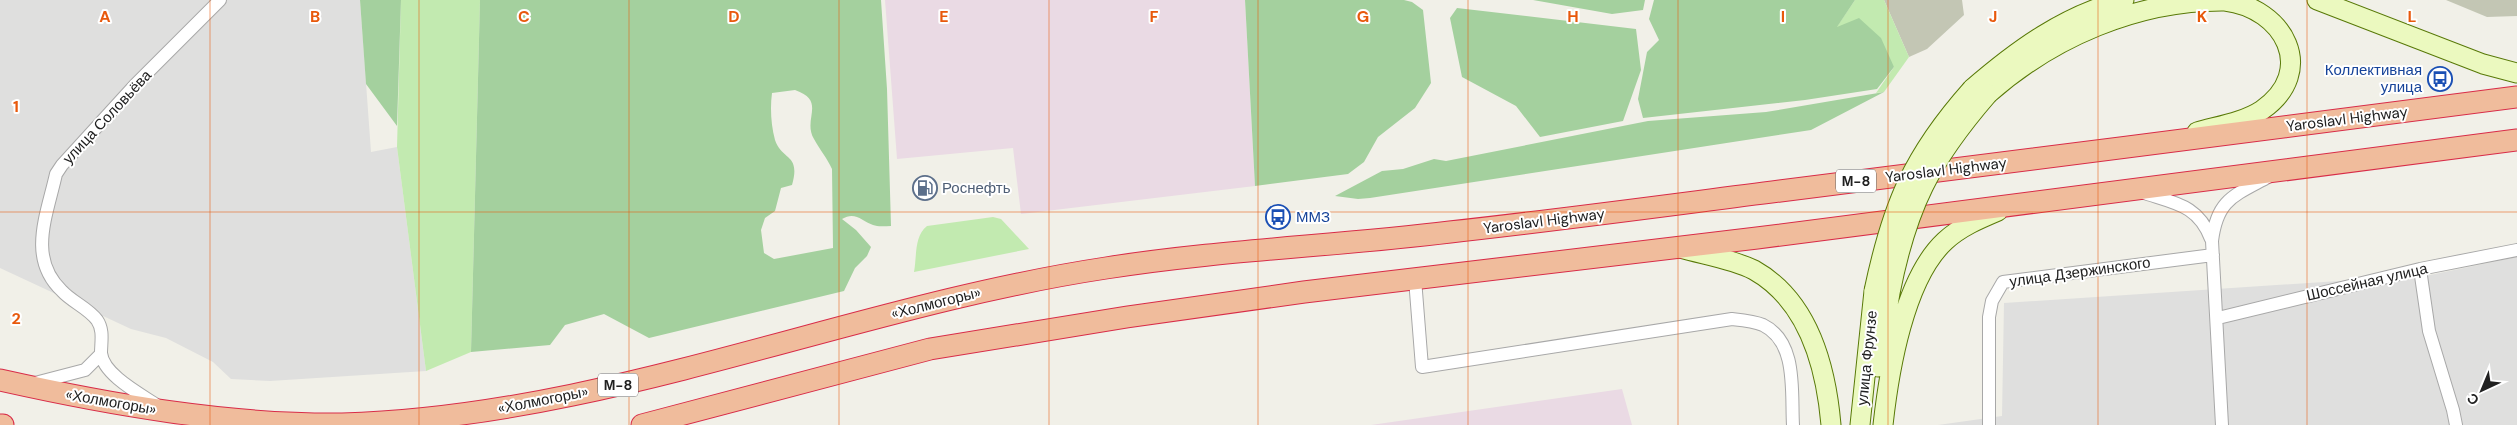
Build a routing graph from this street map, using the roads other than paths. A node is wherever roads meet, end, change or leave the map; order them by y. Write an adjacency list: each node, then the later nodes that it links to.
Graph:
1 (220, 0): 21 (street, улица Соловьёва)
2 (2124, 0): 5 (main road)
3 (2317, 0): 4 (main road)
4 (2517, 73)
5 (1980, 92): 8 (main road); 19 (main road, bridge)
6 (2517, 97): 8 (highway, Yaroslavl Highway / М-8)
7 (2517, 140): 9 (highway)
8 (2159, 143): 16 (highway, Yaroslavl Highway / М-8)
9 (2281, 170): 10 (highway); 12 (street)
10 (2134, 189): 11 (highway); 12 (street)
11 (2012, 205): 13 (highway); 30 (main road)
12 (2212, 241): 15 (street)
13 (1677, 247): 18 (highway); 27 (main road)
14 (2517, 250): 17 (street, Шоссейная улица)
15 (2213, 255): 20 (street); 31 (street, улица Дзержинского)
16 (1194, 257): 24 (highway, «Холмогоры» / М-8)
17 (2420, 269): 20 (street, Шоссейная улица); 33 (street)
18 (1415, 279): 25 (highway); 26 (street)
19 (1882, 292): 28 (main road, улица Фрунзе); 29 (main road, улица Фрунзе)
20 (2218, 318): 32 (street)
21 (101, 354): 23 (street); 24 (street)
22 (0, 380): 23 (highway, «Холмогоры» / М-8)
23 (24, 386): 24 (highway, «Холмогоры» / М-8)
24 (169, 412)
25 (642, 425)
26 (1792, 425)
27 (1831, 425)
28 (1860, 425)
29 (1870, 425)
30 (1883, 425)
31 (1989, 425)
32 (2222, 425)
33 (2456, 425)

